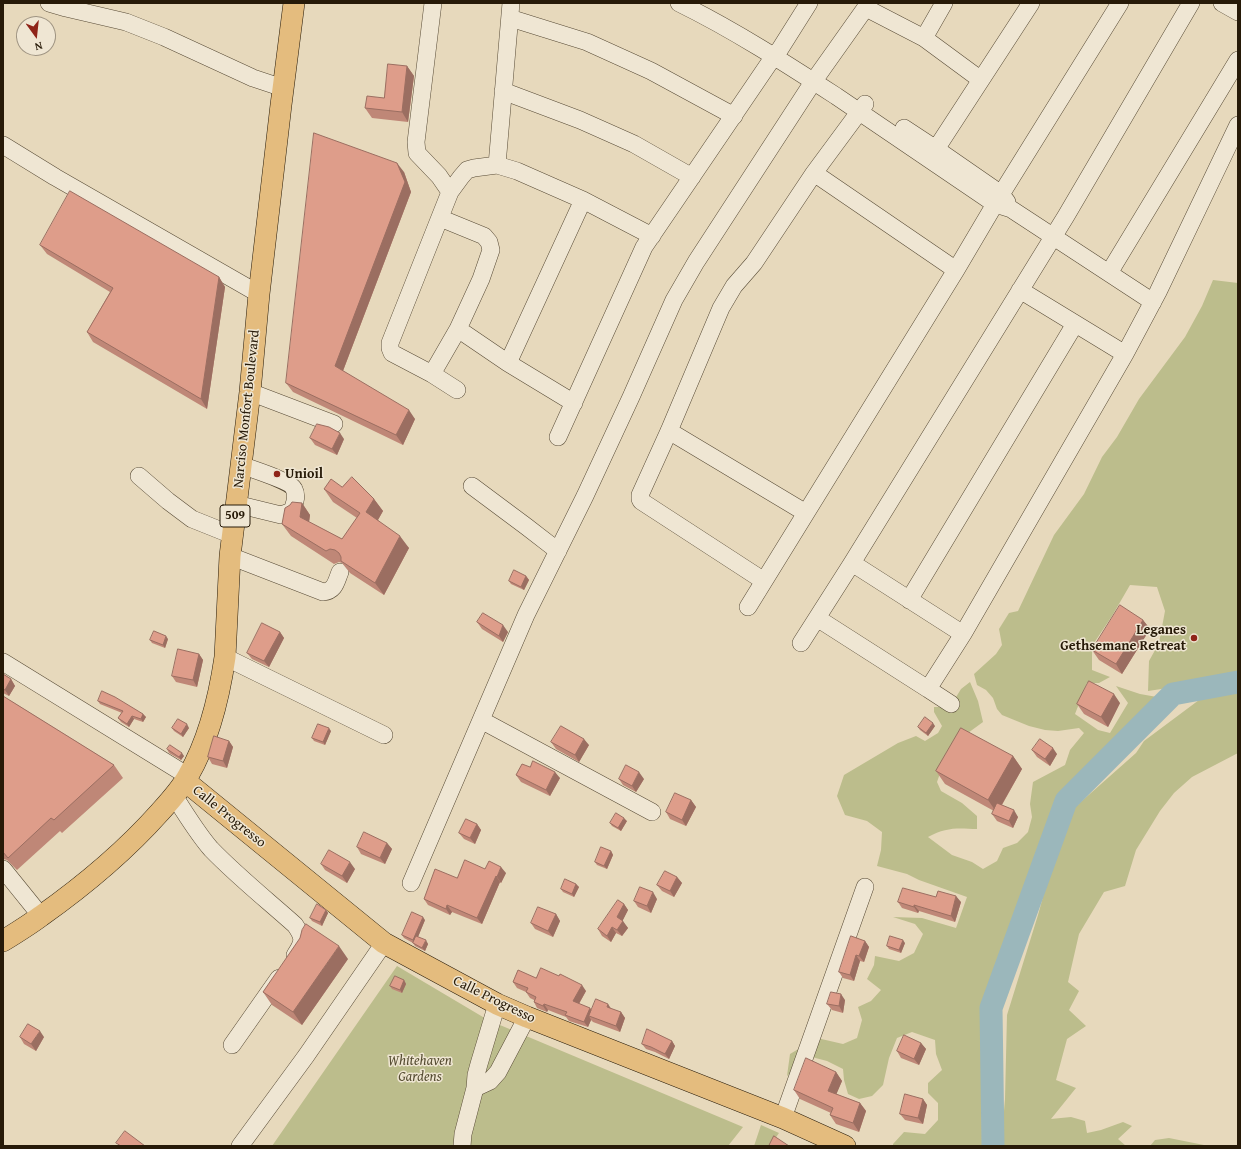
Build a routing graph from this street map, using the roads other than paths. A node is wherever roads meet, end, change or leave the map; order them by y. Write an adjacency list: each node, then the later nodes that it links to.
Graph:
1 (49, 3): 20 (street)
2 (294, 3): 20 (main road, Narciso Monfort Boulevard / 509)
3 (433, 3): 30 (street)
4 (679, 3): 16 (street)
5 (703, 3): 16 (street)
6 (809, 3): 16 (street)
7 (944, 3): 15 (street)
8 (1031, 3): 19 (street)
9 (1120, 3): 32 (street)
10 (1190, 3): 35 (street)
11 (1222, 3): 14 (street)
12 (867, 5): 15 (street); 18 (street)
13 (511, 11): 21 (street); 23 (street)
14 (1238, 12)
15 (924, 38): 19 (street)
16 (777, 52): 18 (street); 23 (street)
17 (1238, 60): 37 (street)
18 (817, 77): 22 (street); 58 (street)
19 (981, 80): 26 (street)
20 (283, 88): 39 (main road, Narciso Monfort Boulevard / 509)
21 (503, 91): 27 (street); 29 (street)
22 (861, 107): 26 (street); 28 (street); 32 (street)
23 (734, 116): 29 (street)
24 (1238, 125): 40 (street)
25 (3, 145): 39 (street)
26 (936, 149): 32 (street)
27 (497, 165): 30 (street); 31 (street)
28 (814, 173): 36 (street); 50 (street)
29 (692, 177): 34 (street)
30 (450, 192): 33 (street)
31 (583, 200): 34 (street); 44 (street)
32 (1002, 202): 35 (street); 36 (street)
33 (440, 218): 42 (street); 45 (street)
34 (652, 236): 48 (street)
35 (1053, 236): 37 (street); 38 (street)
36 (956, 270): 56 (street)
37 (1109, 273): 40 (street)
38 (1020, 290): 41 (street); 60 (street)
39 (259, 294): 47 (main road, Narciso Monfort Boulevard / 509)
40 (1153, 302): 43 (street)
41 (1075, 324): 43 (street); 63 (street)
42 (458, 329): 44 (street); 45 (street)
43 (1125, 354): 66 (street)
44 (508, 363): 48 (street)
45 (432, 374): 46 (street)
46 (457, 390)
47 (250, 392): 49 (street); 52 (main road, Narciso Monfort Boulevard / 509)
48 (574, 403): 51 (street)
49 (334, 424)
50 (669, 430): 56 (street); 62 (street)
51 (558, 437)
52 (241, 465): 55 (main road, Narciso Monfort Boulevard / 509); 55 (street)
53 (139, 476): 57 (street)
54 (472, 486): 58 (street)
55 (236, 504): 57 (main road, Narciso Monfort Boulevard / 509)
56 (806, 514): 62 (street)
57 (232, 535): 59 (main road, Narciso Monfort Boulevard / 509)
58 (558, 551): 72 (street)
59 (230, 556): 61 (street); 68 (main road, Narciso Monfort Boulevard / 509)
60 (852, 564): 63 (street); 65 (street)
61 (340, 572)
62 (764, 580): 64 (street)
63 (909, 600): 66 (street)
64 (748, 607)
65 (817, 618): 67 (street); 70 (street)
66 (963, 634): 70 (street)
67 (801, 643)
68 (225, 657): 73 (street); 74 (main road, Narciso Monfort Boulevard / 509)
69 (3, 662): 74 (street, Calle Progresso)
70 (928, 689): 71 (street)
71 (951, 704)
72 (481, 720): 75 (street); 77 (street)
73 (384, 735)
74 (183, 784): 79 (main road, Narciso Monfort Boulevard / 509); 81 (main road, Calle Progresso); 84 (street)
75 (652, 812)
76 (3, 869): 79 (street)
77 (411, 883)
78 (865, 887): 86 (street)
79 (41, 916): 80 (main road, Narciso Monfort Boulevard / 509)
80 (3, 941)
81 (384, 943): 82 (main road, Calle Progresso); 87 (street)
82 (497, 1004): 83 (main road, Calle Progresso); 85 (street)
83 (527, 1018): 85 (street); 86 (main road, Calle Progresso)
84 (232, 1045)
85 (475, 1088): 88 (street)
86 (783, 1118): 89 (main road, Calle Progresso)
87 (240, 1146)
88 (462, 1146)
89 (845, 1146)

